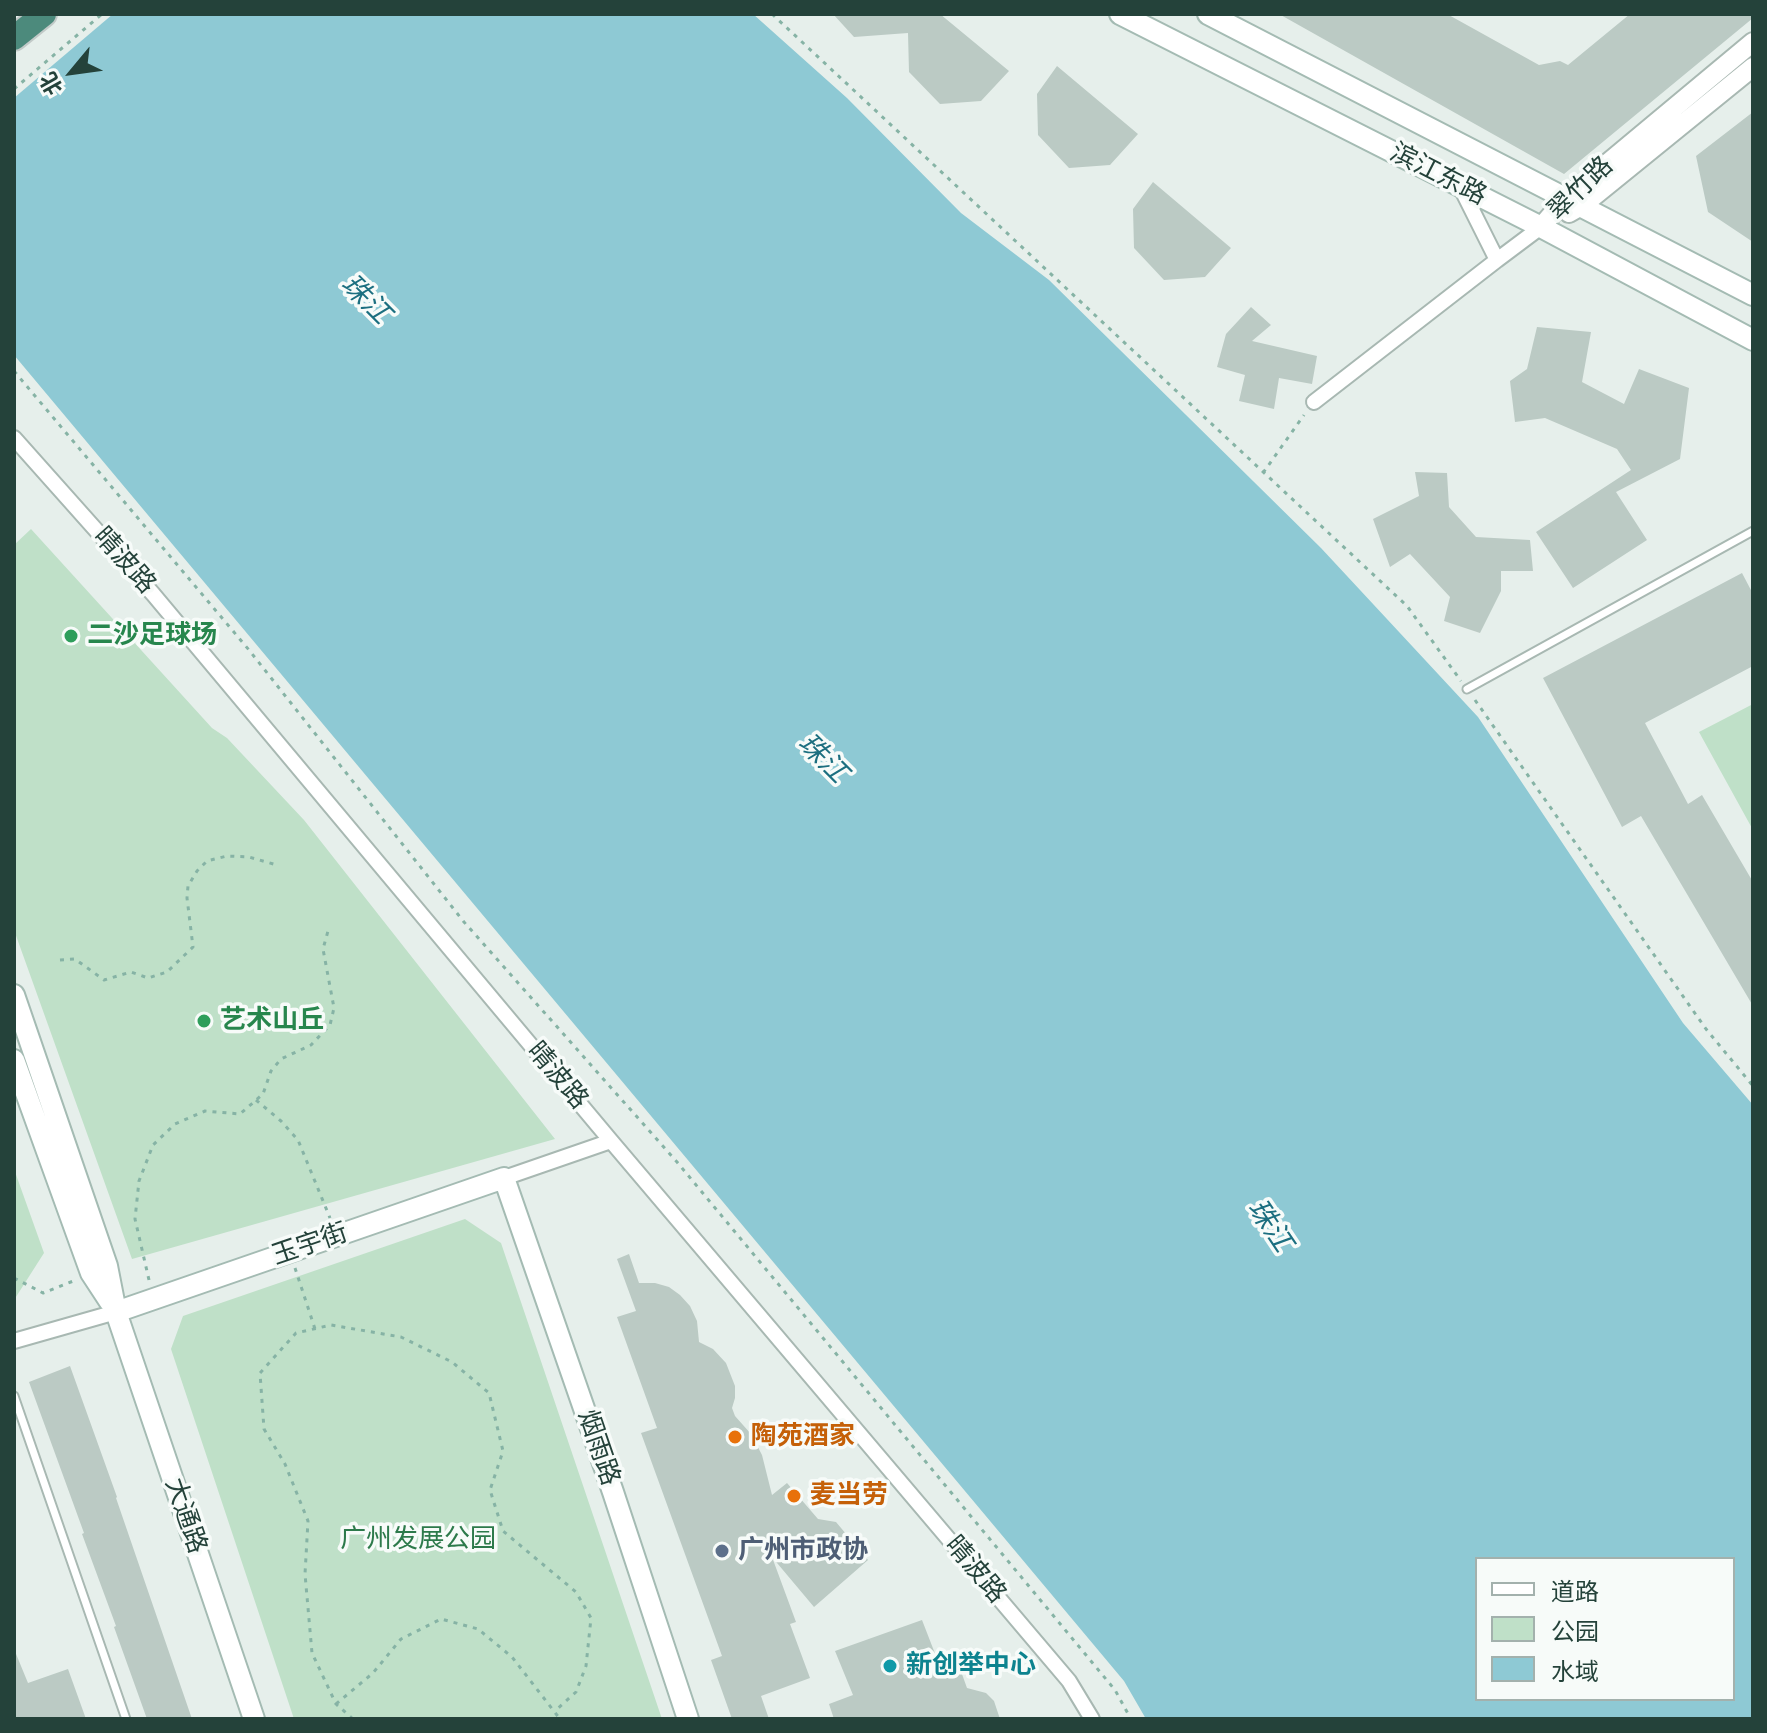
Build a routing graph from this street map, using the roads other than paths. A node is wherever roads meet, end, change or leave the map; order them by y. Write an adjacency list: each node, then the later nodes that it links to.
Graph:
1 (44, 14): 4 (highway)
2 (1120, 14): 7 (main road, 滨江东路)
3 (1208, 14): 8 (main road, 滨江东路)
4 (14, 38)
5 (1753, 42): 8 (street, 翠竹路)
6 (1753, 67): 8 (street, 翠竹路)
7 (1460, 186): 9 (main road, 滨江东路); 10 (street)
8 (1575, 201): 9 (street, 翠竹路); 11 (main road, 滨江东路)
9 (1541, 227): 10 (street); 12 (main road, 滨江东路)
10 (1497, 260): 13 (street)
11 (1753, 295)
12 (1753, 340)
13 (1314, 402)
14 (14, 438): 19 (street, 晴波路)
15 (1753, 531): 16 (lane)
16 (1467, 689)
17 (14, 995): 21 (main road, 大通路)
18 (14, 1060): 21 (main road, 大通路)
19 (611, 1141): 20 (street); 27 (street, 晴波路)
20 (504, 1178): 21 (main road, 玉宇街); 26 (main road, 烟雨路)
21 (116, 1312): 22 (street); 25 (main road, 大通路)
22 (14, 1341)
23 (14, 1396): 24 (lane)
24 (126, 1719)
25 (254, 1719)
26 (688, 1719)
27 (1092, 1719)

